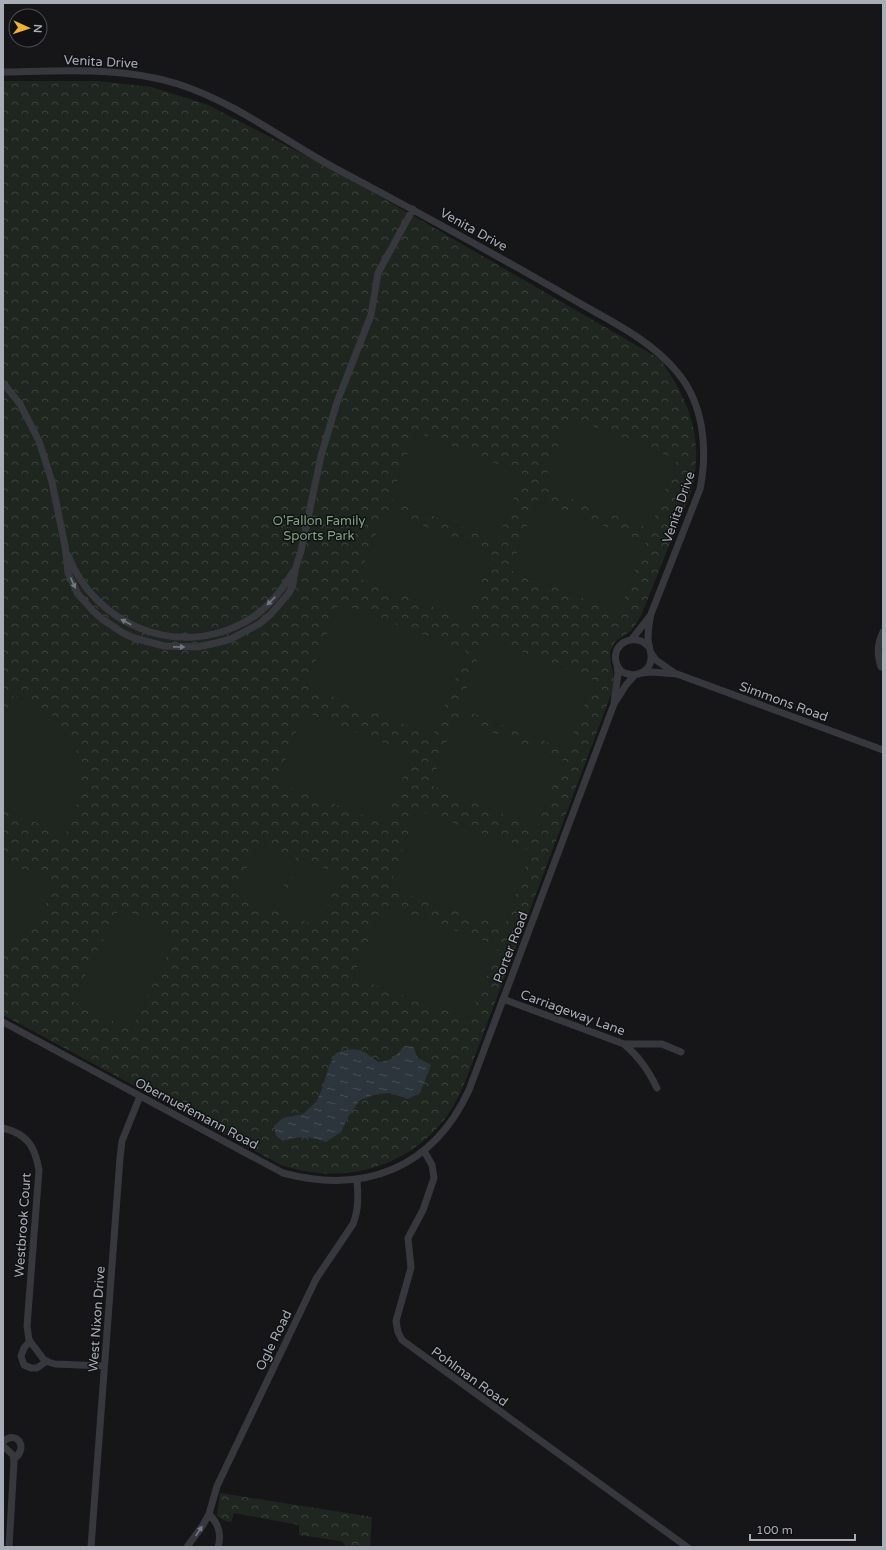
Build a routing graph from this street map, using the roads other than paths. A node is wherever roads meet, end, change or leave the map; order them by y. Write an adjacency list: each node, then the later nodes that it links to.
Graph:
1 (3, 72): 2 (street, Venita Drive)
2 (413, 209): 5 (street); 6 (street, Venita Drive)
3 (3, 383): 4 (street)
4 (65, 546): 5 (street, one-way to 4); 5 (street, one-way to 5)
5 (294, 570)
6 (651, 614): 8 (street, Venita Drive); 9 (street, Venita Drive)
7 (883, 632): 11 (street)
8 (632, 639): 9 (street); 10 (street)
9 (649, 649): 12 (street); 13 (street, Simmons Road)
10 (617, 664): 12 (street); 14 (street, Porter Road)
11 (883, 667)
12 (638, 674): 13 (street, Simmons Road); 14 (street, Porter Road)
13 (676, 674): 15 (street, Simmons Road)
14 (614, 704): 16 (street, Porter Road)
15 (883, 750)
16 (503, 999): 18 (street, Carriageway Lane); 23 (street, Porter Road)
17 (3, 1022): 21 (street, Obernuefemann Road)
18 (624, 1044): 19 (street, Carriageway Lane); 20 (street)
19 (681, 1052)
20 (658, 1088)
21 (140, 1096): 25 (street, Obernuefemann Road); 28 (street, West Nixon Drive)
22 (3, 1128): 26 (street, Westbrook Court)
23 (424, 1151): 24 (street, Porter Road); 37 (street, Pohlman Road)
24 (390, 1170): 25 (street, Obernuefemann Road)
25 (357, 1179): 32 (street, Ogle Road)
26 (30, 1342): 27 (street); 27 (street)
27 (46, 1361): 28 (street)
28 (104, 1366): 34 (street, West Nixon Drive)
29 (3, 1442): 31 (street)
30 (3, 1446): 31 (street)
31 (14, 1459): 33 (street)
32 (209, 1514): 35 (street, Ogle Road, one-way to 32); 36 (street)
33 (9, 1547)
34 (91, 1547)
35 (187, 1547)
36 (218, 1547)
37 (687, 1547)

